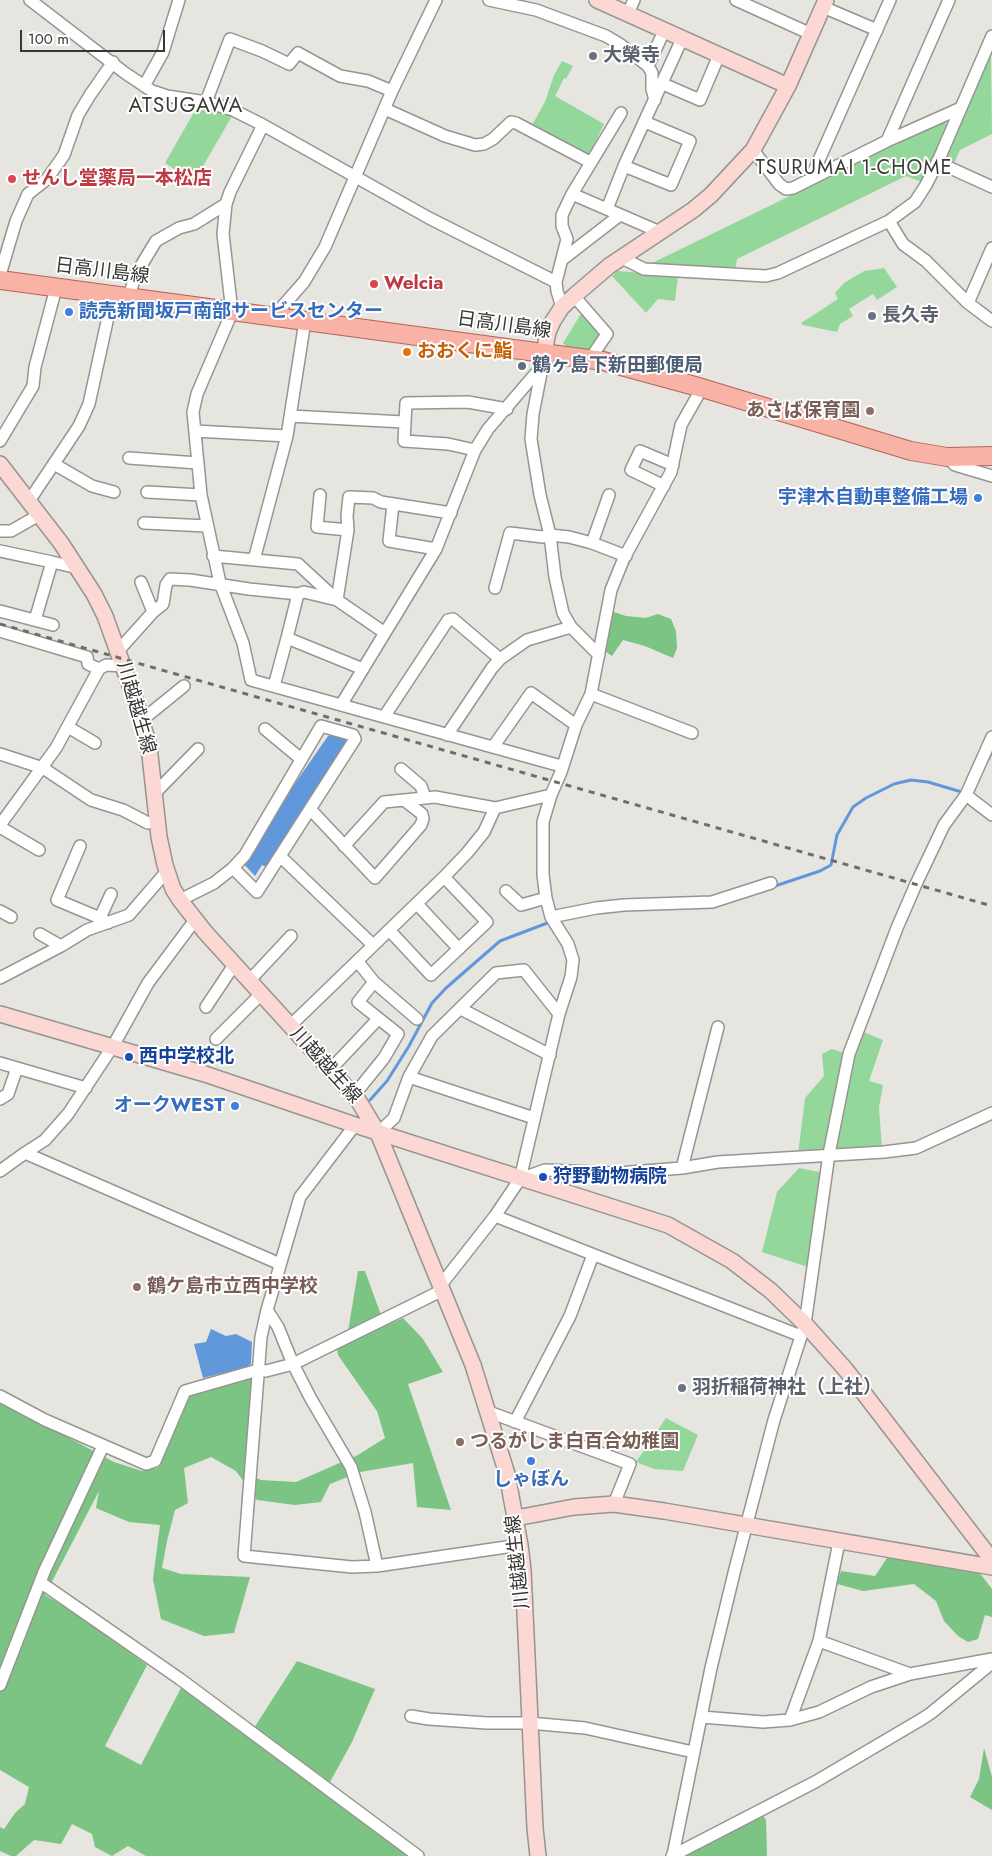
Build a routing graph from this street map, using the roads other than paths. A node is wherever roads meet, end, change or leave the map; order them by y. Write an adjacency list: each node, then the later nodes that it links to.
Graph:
1 (30, 0): 19 (street)
2 (179, 0): 22 (street)
3 (436, 0): 24 (street)
4 (489, 0): 9 (street)
5 (597, 0): 11 (street)
6 (736, 0): 14 (street)
7 (890, 0): 12 (street)
8 (949, 0): 32 (street)
9 (528, 4): 20 (street)
10 (825, 4): 12 (street); 14 (street)
11 (631, 7): 13 (street)
12 (877, 30): 38 (street)
13 (664, 31): 16 (street); 20 (street)
14 (811, 34): 23 (street)
15 (992, 36): 17 (street)
16 (682, 39): 18 (street); 21 (street)
17 (989, 49): 27 (street)
18 (719, 55): 21 (street); 23 (street)
19 (113, 62): 22 (street); 49 (street)
20 (648, 66): 25 (street)
21 (662, 84): 25 (street)
22 (144, 86): 26 (street)
23 (788, 86): 33 (street)
24 (392, 91): 26 (street); 28 (street)
25 (655, 100): 30 (street)
26 (206, 102): 31 (street)
27 (961, 108): 32 (street); 35 (street)
28 (385, 109): 34 (street); 37 (street)
29 (621, 113): 34 (street)
30 (645, 122): 36 (street); 36 (street)
31 (263, 125): 37 (street); 41 (street)
32 (887, 142): 38 (street)
33 (753, 150): 38 (street); 45 (street)
34 (590, 162): 40 (street)
35 (938, 162): 39 (street); 44 (street)
36 (624, 166): 42 (street)
37 (356, 177): 51 (street); 58 (street)
38 (811, 178)
39 (992, 187)
40 (572, 194): 42 (street); 48 (street)
41 (226, 204): 53 (street); 57 (street)
42 (607, 209): 43 (street)
43 (620, 215): 45 (street); 48 (street)
44 (889, 220): 47 (street); 55 (street)
45 (660, 232): 47 (street)
46 (992, 248): 55 (street)
47 (622, 258): 54 (street)
48 (562, 259): 51 (street)
49 (0, 275)
50 (0, 280): 52 (main road, 日高川島線)
51 (556, 282): 56 (street)
52 (56, 288): 53 (main road, 日高川島線); 69 (street)
53 (121, 295): 57 (main road, 日高川島線); 76 (street)
54 (574, 296): 56 (street); 62 (street)
55 (968, 303): 60 (street)
56 (562, 307): 61 (street)
57 (232, 312): 58 (main road, 日高川島線); 67 (street)
58 (273, 317): 59 (main road, 日高川島線)
59 (305, 321): 61 (main road, 日高川島線); 65 (street)
60 (992, 321)
61 (543, 359): 62 (main road, 日高川島線); 64 (street); 93 (street)
62 (590, 359): 63 (main road, 日高川島線)
63 (702, 388): 72 (main road, 日高川島線); 77 (street)
64 (507, 409): 66 (street); 70 (street)
65 (290, 416): 66 (street); 68 (street)
66 (404, 422): 70 (street)
67 (195, 431): 68 (street); 74 (street)
68 (287, 436): 99 (street)
69 (0, 441)
70 (475, 450): 87 (street)
71 (992, 456): 72 (main road, 日高川島線)
72 (947, 457): 78 (street)
73 (129, 458): 74 (street)
74 (198, 463): 82 (street)
75 (0, 464): 85 (street, 川越越生線)
76 (54, 464): 80 (street); 85 (street)
77 (673, 465): 79 (street); 79 (street)
78 (992, 476)
79 (664, 486): 98 (street)
80 (114, 492)
81 (147, 492): 82 (street)
82 (201, 495): 90 (street)
83 (320, 495): 91 (street)
84 (608, 495): 94 (street)
85 (29, 501): 88 (street, 川越越生線)
86 (393, 504): 87 (street); 91 (street); 95 (street)
87 (452, 513): 95 (street)
88 (39, 515): 92 (street); 101 (street, 川越越生線)
89 (144, 522): 90 (street)
90 (208, 526): 97 (street)
91 (348, 530): 106 (street)
92 (0, 531)
93 (550, 536): 94 (street); 104 (street); 111 (street)
94 (592, 543): 98 (street)
95 (436, 549): 113 (street)
96 (0, 551): 100 (street)
97 (213, 556): 99 (street); 103 (street)
98 (626, 556): 117 (street)
99 (254, 560): 106 (street)
100 (52, 562): 101 (street); 109 (street)
101 (78, 568): 116 (street, 川越越生線)
102 (140, 582): 108 (street)
103 (220, 584): 105 (street); 108 (street); 123 (street)
104 (495, 588)
105 (298, 594): 106 (street); 114 (street)
106 (337, 600): 113 (street)
107 (0, 611): 109 (street)
108 (153, 612): 116 (street)
109 (35, 620): 110 (street)
110 (53, 625)
111 (571, 627): 117 (street); 118 (street)
112 (3, 632): 115 (street); 120 (street)
113 (386, 633): 121 (street)
114 (286, 638): 121 (street); 123 (street)
115 (0, 644)
116 (118, 651): 119 (street, 川越越生線)
117 (599, 655): 124 (street)
118 (500, 659): 126 (street); 132 (street)
119 (123, 666): 120 (street); 127 (street, 川越越生線)
120 (99, 669): 129 (street)
121 (363, 669): 125 (street)
122 (184, 686): 127 (street)
123 (274, 686): 125 (street)
124 (590, 694): 128 (street); 131 (street)
125 (341, 705): 126 (street)
126 (384, 717): 132 (street)
127 (142, 720): 142 (street, 川越越生線)
128 (576, 725): 135 (street); 139 (street)
129 (68, 727): 134 (street); 140 (street)
130 (266, 729): 138 (street)
131 (692, 733)
132 (447, 735): 135 (street)
133 (992, 739): 144 (street)
134 (95, 742)
135 (493, 747): 139 (street)
136 (198, 749): 142 (street)
137 (0, 754): 140 (street)
138 (301, 759): 148 (street); 156 (street)
139 (561, 766): 143 (street)
140 (43, 768): 150 (street); 151 (street)
141 (401, 770): 145 (street)
142 (154, 794): 150 (street, 川越越生線)
143 (551, 795): 147 (street); 162 (street)
144 (966, 795): 149 (street); 205 (street)
145 (425, 798): 146 (street); 147 (street)
146 (404, 800): 153 (street); 153 (street)
147 (495, 808): 158 (street)
148 (310, 810): 153 (street); 155 (street)
149 (992, 815)
150 (157, 821): 157 (street, 川越越生線)
151 (0, 826): 154 (street)
152 (80, 846): 168 (street)
153 (344, 846)
154 (39, 850)
155 (280, 856): 156 (street); 173 (street)
156 (233, 868): 163 (street)
157 (167, 871): 163 (street, 川越越生線); 168 (street)
158 (444, 877): 164 (street); 175 (street)
159 (771, 883): 167 (street)
160 (506, 891): 162 (street)
161 (111, 894): 168 (street)
162 (546, 898): 167 (street)
163 (180, 900): 169 (street, 川越越生線)
164 (417, 904): 170 (street); 175 (street)
165 (0, 911): 166 (street)
166 (11, 917)
167 (551, 917): 185 (street)
168 (104, 920): 174 (street)
169 (195, 920): 177 (street, 川越越生線); 191 (street)
170 (389, 930): 173 (street); 175 (street)
171 (40, 934): 174 (street)
172 (291, 936): 179 (street)
173 (373, 945): 176 (street)
174 (61, 946): 178 (street)
175 (459, 948)
176 (358, 962): 180 (street); 188 (street)
177 (234, 965): 179 (street, 川越越生線); 182 (street)
178 (0, 978)
179 (249, 981): 181 (street, 川越越生線)
180 (374, 982): 186 (street); 187 (street)
181 (261, 994): 188 (street, 川越越生線); 190 (street)
182 (206, 1007)
183 (461, 1009): 185 (street); 192 (street); 196 (street)
184 (0, 1014): 191 (street)
185 (559, 1014): 192 (street)
186 (378, 1018): 195 (street); 198 (street)
187 (418, 1019)
188 (290, 1026): 195 (street, 川越越生線)
189 (718, 1027): 206 (street)
190 (216, 1039)
191 (113, 1046): 197 (street); 202 (street)
192 (550, 1055): 201 (street)
193 (0, 1063): 194 (street)
194 (17, 1068): 197 (street); 199 (street)
195 (330, 1070): 198 (street, 川越越生線)
196 (409, 1077): 201 (street); 203 (street)
197 (86, 1088): 204 (street)
198 (354, 1095): 203 (street, 川越越生線)
199 (0, 1098)
200 (992, 1113): 205 (street)
201 (534, 1118): 208 (street)
202 (355, 1125): 203 (street); 211 (street)
203 (378, 1132): 208 (street); 212 (street, 川越越生線)
204 (25, 1153): 207 (street); 211 (street)
205 (829, 1154): 206 (street); 214 (street)
206 (682, 1168): 208 (street)
207 (0, 1172)
208 (520, 1179): 209 (street); 214 (street)
209 (495, 1216): 210 (street); 212 (street)
210 (594, 1255): 214 (street); 219 (street)
211 (280, 1264): 213 (street)
212 (441, 1288): 215 (street); 218 (street, 川越越生線)
213 (267, 1310): 215 (street); 216 (street)
214 (803, 1330): 223 (street); 226 (street)
215 (293, 1364): 216 (street); 227 (street)
216 (258, 1370): 220 (street); 227 (street)
217 (0, 1396): 220 (street)
218 (489, 1412): 219 (street); 222 (street, 川越越生線)
219 (515, 1422): 221 (street)
220 (104, 1446): 229 (street)
221 (614, 1504): 222 (street); 223 (street)
222 (516, 1518): 225 (street, 川越越生線)
223 (747, 1525): 224 (street); 236 (street)
224 (839, 1542): 228 (street); 230 (street)
225 (520, 1545): 227 (street); 238 (street, 川越越生線)
226 (992, 1560)
227 (377, 1566)
228 (992, 1567)
229 (40, 1582): 234 (street); 240 (street)
230 (819, 1641): 233 (street); 237 (street)
231 (992, 1659): 233 (street)
232 (992, 1663): 242 (street)
233 (910, 1674): 237 (street)
234 (0, 1685)
235 (411, 1716): 238 (street)
236 (702, 1717): 237 (street); 239 (street)
237 (790, 1720)
238 (529, 1723): 239 (street); 241 (street, 川越越生線)
239 (693, 1752): 242 (street)
240 (418, 1856)
241 (538, 1856)
242 (672, 1856)

